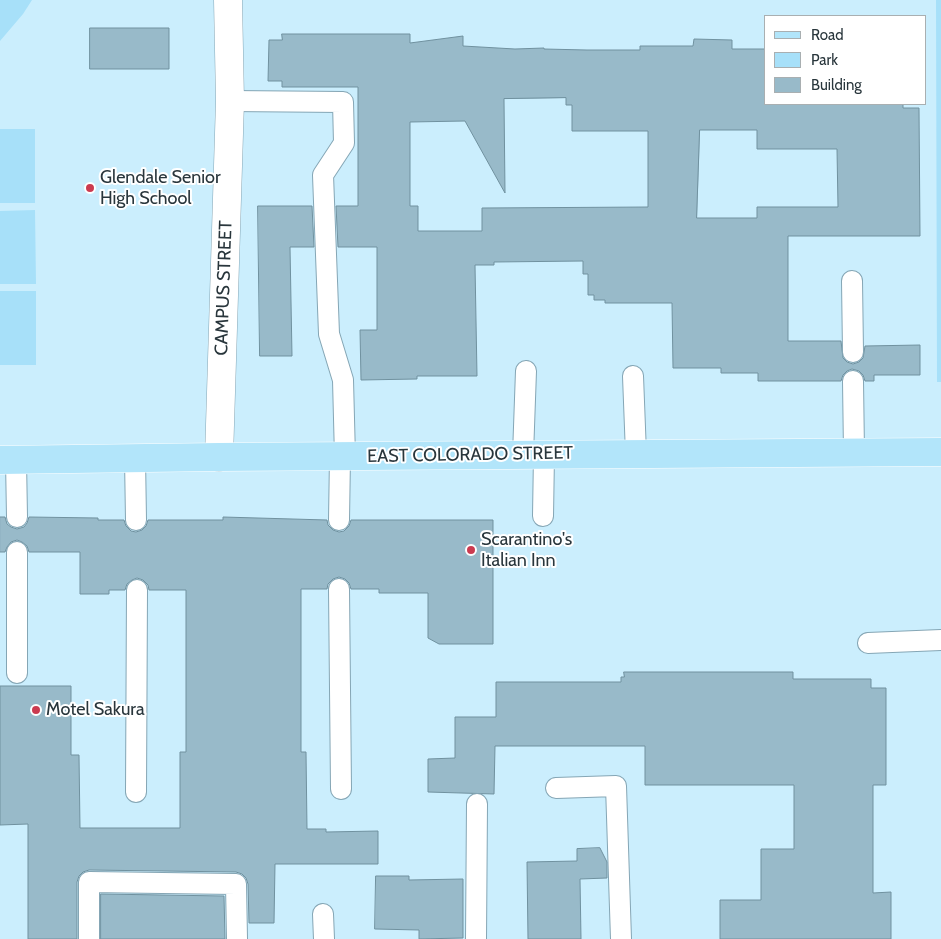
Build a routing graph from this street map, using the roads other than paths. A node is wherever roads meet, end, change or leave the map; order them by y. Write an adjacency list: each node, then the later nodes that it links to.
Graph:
1 (228, 0): 2 (street, CAMPUS STREET)
2 (230, 101): 12 (street, CAMPUS STREET); 13 (lane)
3 (852, 281): 4 (lane)
4 (853, 352)
5 (526, 371): 11 (lane)
6 (633, 376): 10 (lane)
7 (853, 380): 8 (lane)
8 (854, 452): 9 (main road, EAST COLORADO STREET); 10 (main road, EAST COLORADO STREET)
9 (941, 452)
10 (636, 454): 11 (main road, EAST COLORADO STREET)
11 (534, 455): 13 (main road, EAST COLORADO STREET); 16 (lane)
12 (218, 456): 13 (main road, EAST COLORADO STREET); 14 (main road, EAST COLORADO STREET)
13 (342, 456): 19 (lane)
14 (135, 458): 15 (main road, EAST COLORADO STREET); 18 (lane)
15 (8, 460): 17 (lane)
16 (542, 516)
17 (17, 518)
18 (136, 520)
19 (339, 520)
20 (17, 552): 25 (lane)
21 (339, 589): 27 (lane)
22 (137, 590): 28 (lane)
23 (941, 640): 24 (lane)
24 (868, 643)
25 (17, 673)
26 (556, 788): 35 (lane)
27 (341, 789)
28 (136, 792)
29 (477, 804): 34 (lane)
30 (323, 914): 33 (lane)
31 (89, 939): 32 (lane)
32 (237, 939)
33 (324, 939)
34 (476, 939)
35 (621, 939)

